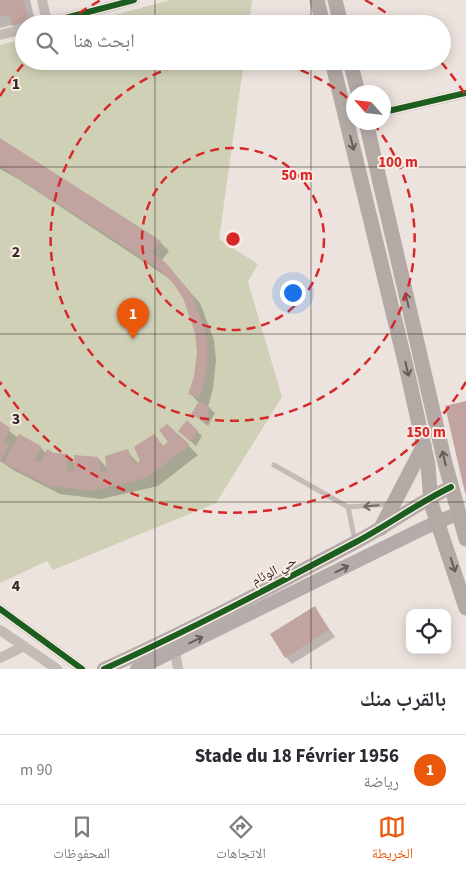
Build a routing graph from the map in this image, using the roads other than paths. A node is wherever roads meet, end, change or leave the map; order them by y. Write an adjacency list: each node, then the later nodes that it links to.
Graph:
1 (42, 0): 5 (street)
2 (134, 0): 6 (street)
3 (317, 0): 7 (main road)
4 (335, 0): 8 (main road)
5 (44, 15)
6 (76, 15)
7 (321, 15)
8 (339, 15)
9 (15, 31): 10 (street)
10 (0, 35)
11 (335, 70): 15 (main road)
12 (352, 70): 13 (main road)
13 (356, 85)
14 (466, 93): 16 (street)
15 (346, 106)
16 (391, 110)
17 (352, 130): 19 (main road, one-way to 19)
18 (368, 130): 21 (main road, one-way to 18)
19 (424, 445): 22 (main road); 23 (main road)
20 (274, 465): 24 (lane)
21 (451, 487): 22 (street, حي الوئام); 25 (main road)
22 (430, 497): 26 (main road); 27 (street, حي الوئام)
23 (395, 504): 24 (lane, one-way to 24); 27 (main road)
24 (348, 507): 29 (lane)
25 (459, 513): 26 (street, حي الوئام); 28 (main road)
26 (437, 522): 30 (street, حي الوئام); 31 (main road, one-way to 31)
27 (377, 531): 29 (street, حي الوئام); 30 (street)
28 (466, 539)
29 (355, 543): 39 (street, حي الوئام)
30 (381, 550): 35 (street, حي الوئام, one-way to 30)
31 (466, 608)
32 (0, 609): 38 (street)
33 (0, 630): 34 (street)
34 (24, 646): 36 (street); 37 (street)
35 (175, 650): 40 (street, حي الوئام); 41 (street)
36 (0, 658)
37 (57, 669)
38 (82, 669)
39 (104, 669)
40 (137, 669)
41 (178, 669)

